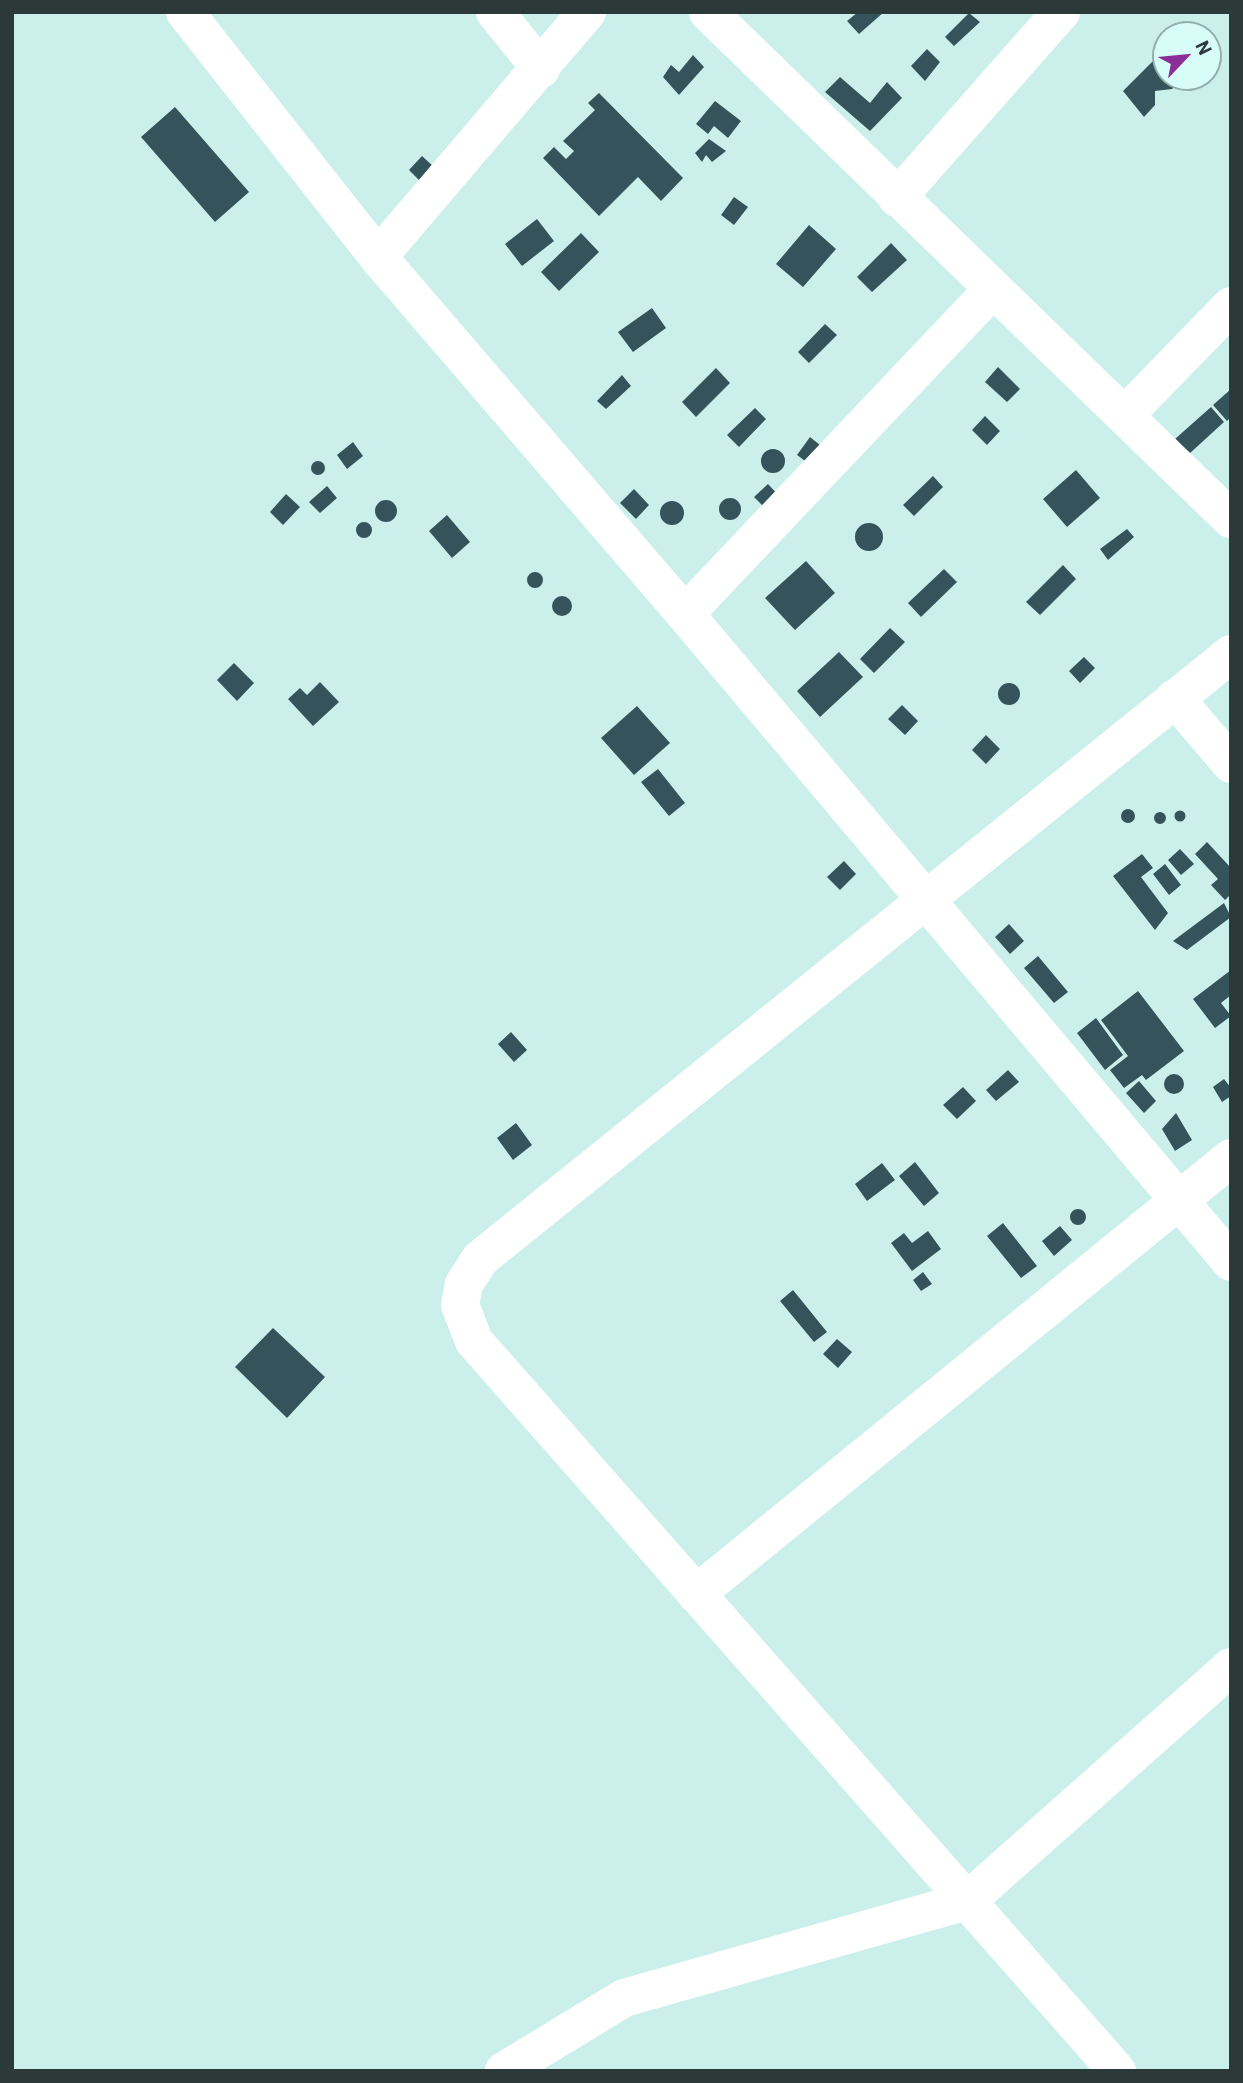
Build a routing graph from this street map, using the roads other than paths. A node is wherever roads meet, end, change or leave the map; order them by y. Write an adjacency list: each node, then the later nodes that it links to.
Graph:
1 (185, 12): 8 (street)
2 (495, 12): 6 (street)
3 (587, 12): 6 (street)
4 (708, 12): 7 (street)
5 (1061, 12): 7 (street)
6 (541, 69): 8 (street)
7 (897, 198): 9 (street)
8 (378, 257): 13 (street)
9 (993, 289): 11 (street); 13 (street)
10 (1231, 306): 11 (street)
11 (1125, 415): 12 (street)
12 (1231, 519)
13 (685, 614): 17 (street)
14 (1231, 654): 15 (street)
15 (1175, 698): 16 (street); 17 (street)
16 (1231, 764)
17 (927, 899): 19 (street); 21 (street)
18 (1231, 1158): 19 (street)
19 (1178, 1201): 20 (street); 21 (street)
20 (1231, 1262)
21 (696, 1594): 23 (street)
22 (1231, 1667): 23 (street)
23 (967, 1901): 24 (street); 25 (street)
24 (504, 2071)
25 (1117, 2071)

